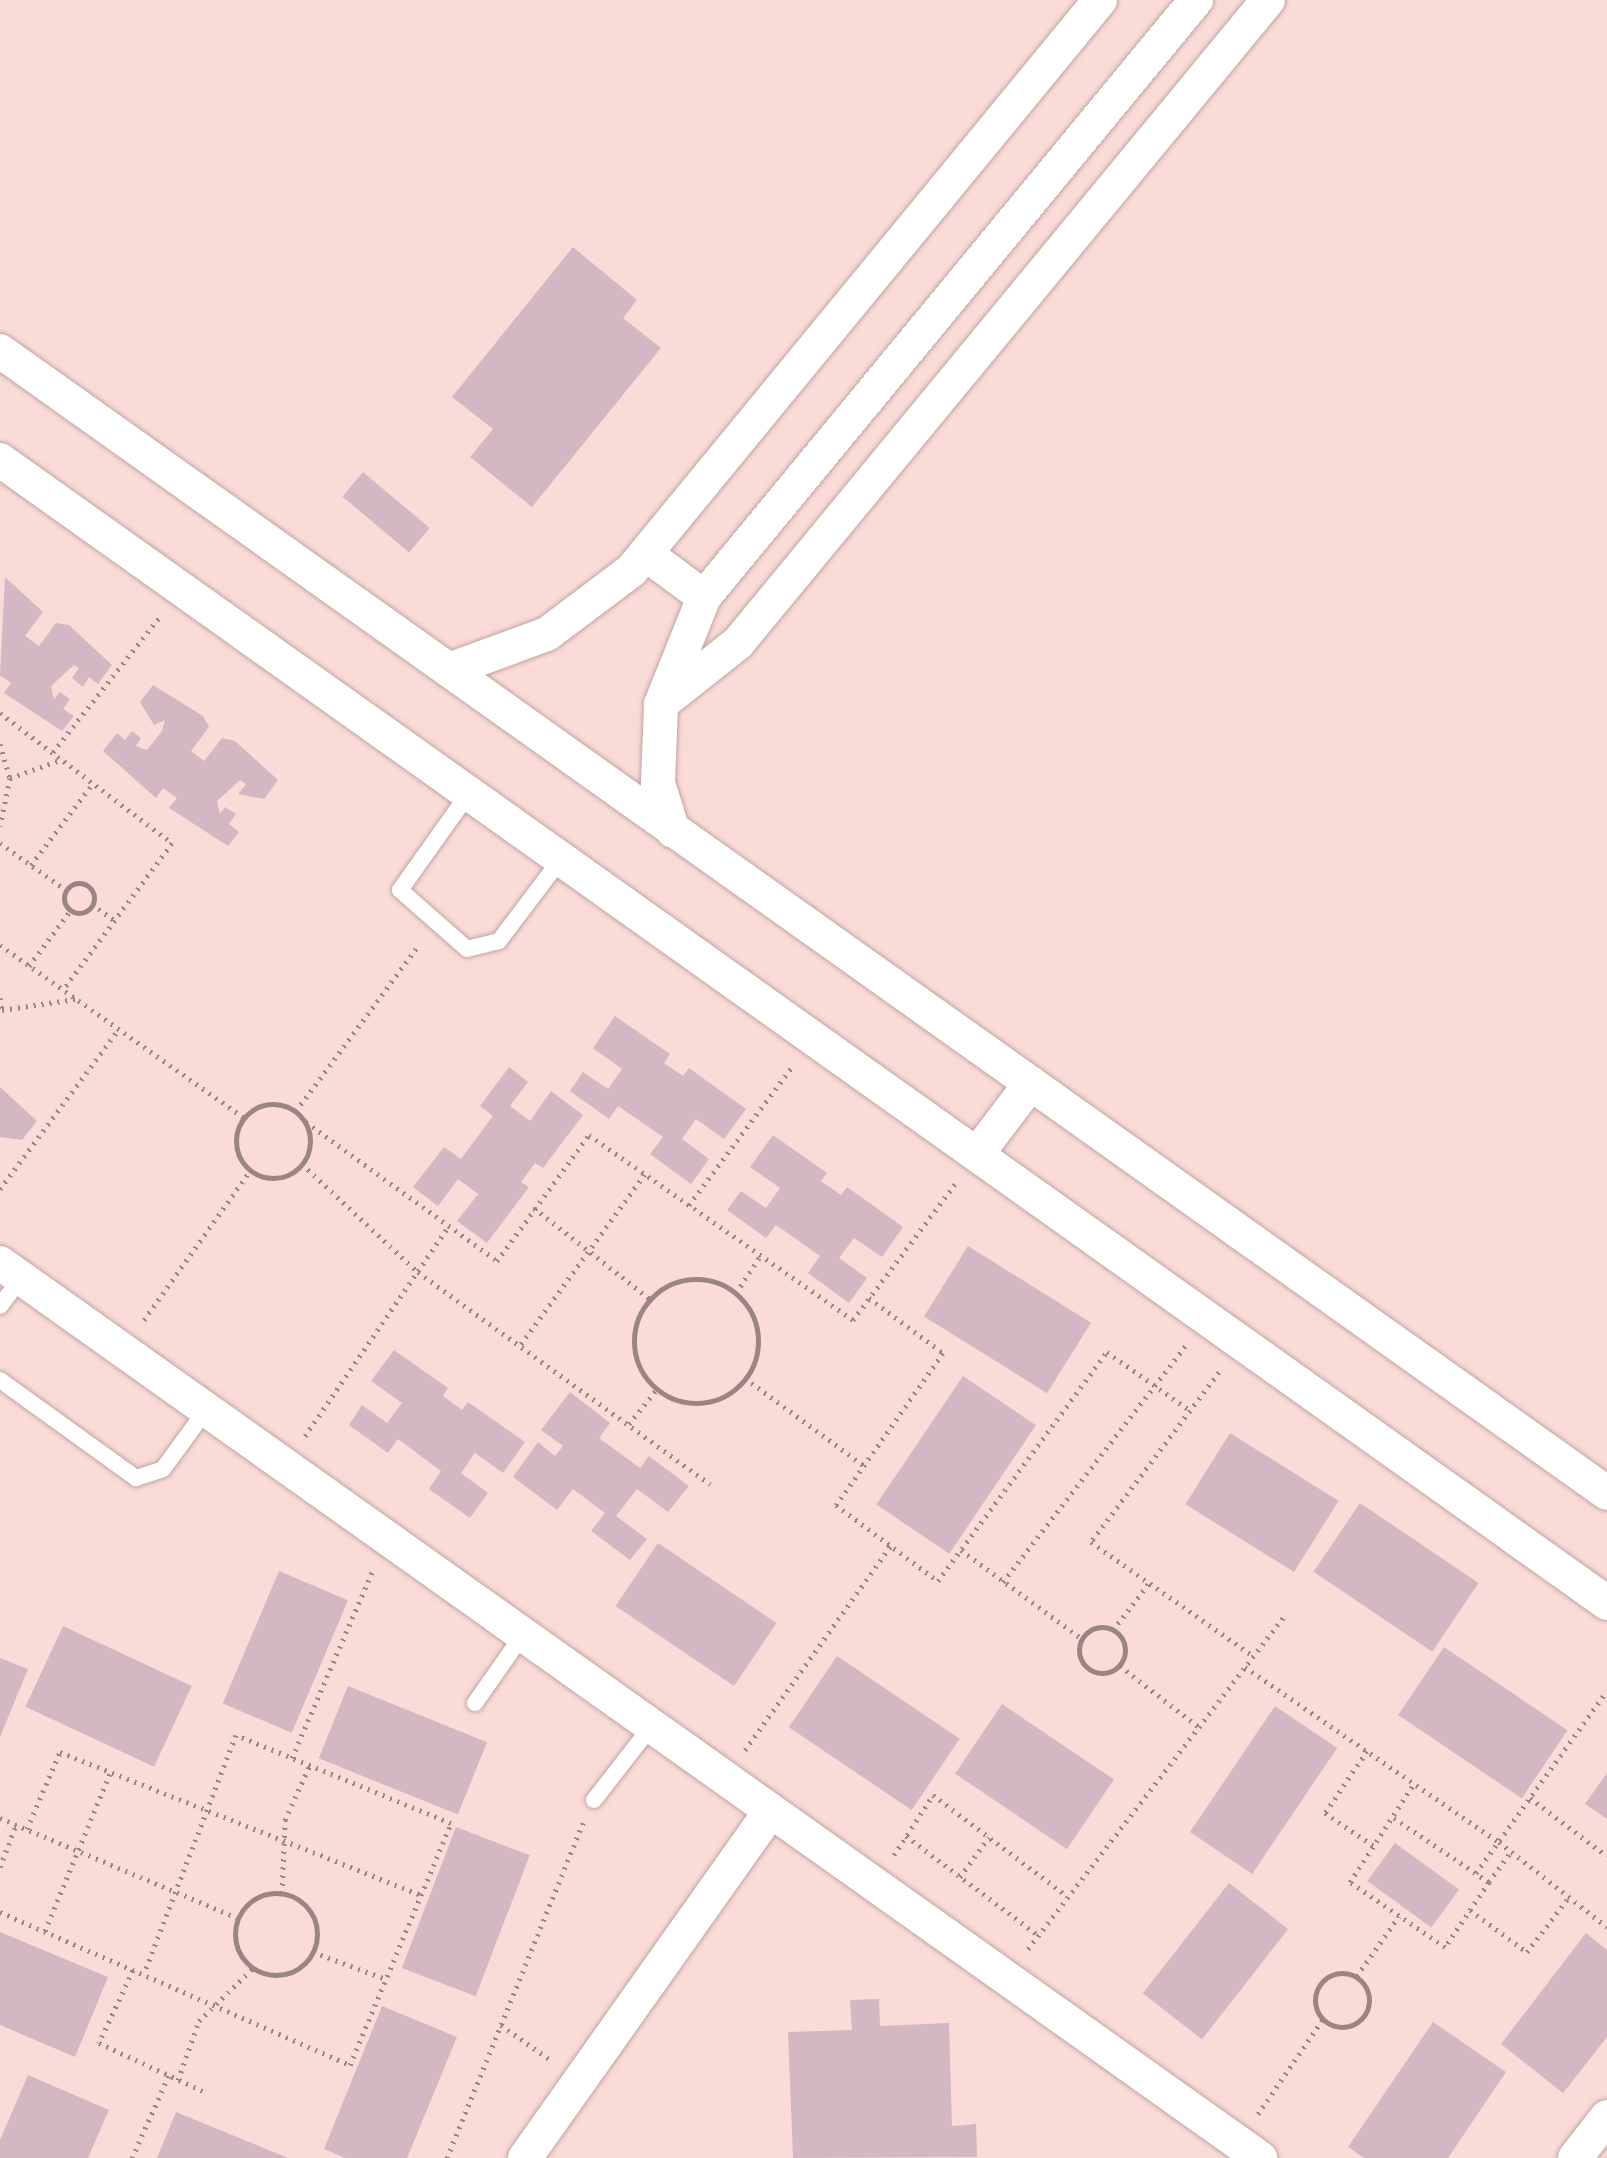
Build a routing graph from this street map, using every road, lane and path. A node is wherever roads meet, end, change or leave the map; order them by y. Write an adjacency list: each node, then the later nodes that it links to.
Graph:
1 (1100, 0): 6 (street)
2 (1196, 0): 8 (street)
3 (1268, 0): 10 (street)
4 (0, 351): 9 (street)
5 (0, 460): 7 (street)
6 (646, 554): 8 (street); 9 (street)
7 (182, 589): 13 (path); 17 (street)
8 (704, 597): 10 (street)
9 (449, 670): 19 (street)
10 (661, 704): 19 (street)
11 (0, 713): 13 (path)
12 (0, 744): 15 (path)
13 (53, 752): 14 (path)
14 (63, 759): 15 (path); 16 (path)
15 (10, 778): 18 (path)
16 (94, 782): 22 (path); 26 (path)
17 (469, 793): 21 (street); 27 (lane)
18 (0, 826)
19 (673, 831): 35 (street)
20 (0, 843): 22 (path)
21 (561, 859): 27 (lane); 34 (street)
22 (31, 865): 23 (path)
23 (66, 890): 24 (path); 25 (path)
24 (92, 904): 25 (path); 26 (path)
25 (70, 911): 29 (path)
26 (114, 920): 30 (path)
27 (435, 924): 36 (path)
28 (0, 945): 29 (path)
29 (29, 966): 30 (path)
30 (63, 990): 32 (path)
31 (0, 998): 32 (path)
32 (76, 998): 33 (path)
33 (119, 1029): 37 (path); 43 (path)
34 (813, 1038): 39 (street); 44 (path)
35 (1031, 1083): 39 (street); 69 (street)
36 (296, 1111): 37 (path); 38 (path)
37 (244, 1118): 41 (path)
38 (306, 1122): 40 (path); 46 (path)
39 (977, 1154): 52 (path); 55 (street)
40 (302, 1164): 41 (path); 50 (path)
41 (250, 1171): 58 (path)
42 (645, 1174): 44 (path); 45 (path); 47 (path)
43 (0, 1189)
44 (689, 1205): 48 (path)
45 (534, 1208): 46 (path); 47 (path)
46 (449, 1226): 50 (path)
47 (589, 1251): 53 (path); 57 (path)
48 (761, 1255): 51 (path); 52 (path)
49 (10, 1271): 54 (lane); 58 (street)
50 (418, 1272): 57 (path); 67 (path)
51 (736, 1293): 53 (path); 59 (path)
52 (869, 1298): 66 (path)
53 (650, 1299): 62 (path)
54 (0, 1306)
55 (1207, 1318): 56 (street); 61 (path)
56 (1241, 1343): 64 (path); 75 (street)
57 (521, 1344): 65 (path)
58 (122, 1351): 63 (street)
59 (745, 1378): 62 (path); 66 (path)
60 (0, 1380): 63 (lane)
61 (1155, 1385): 64 (path); 72 (path); 73 (path)
62 (657, 1389): 65 (path)
63 (206, 1410): 67 (street)
64 (1191, 1411): 74 (path)
65 (629, 1424): 68 (path)
66 (863, 1465): 71 (path)
67 (284, 1466): 70 (street)
68 (710, 1484)
69 (1607, 1493)
70 (386, 1540): 78 (street); 88 (path)
71 (891, 1545): 72 (path); 91 (path)
72 (961, 1550): 73 (path)
73 (1003, 1582): 79 (path)
74 (1149, 1583): 77 (path); 80 (path)
75 (1607, 1603)
76 (1284, 1617): 80 (path)
77 (1113, 1630): 79 (path); 81 (path)
78 (522, 1636): 84 (lane); 86 (street)
79 (1081, 1638): 81 (path)
80 (1253, 1656): 82 (path)
81 (1120, 1666): 85 (path)
82 (1245, 1667): 85 (path); 87 (path)
83 (1607, 1691): 93 (path)
84 (475, 1703)
85 (1199, 1727): 117 (path)
86 (650, 1728): 91 (street); 94 (lane)
87 (1367, 1751): 92 (path); 105 (path)
88 (292, 1758): 89 (path); 95 (path)
89 (310, 1765): 103 (path); 116 (path)
90 (111, 1771): 95 (path); 100 (path); 106 (path)
91 (724, 1780): 96 (street)
92 (1414, 1784): 98 (path); 104 (path)
93 (1530, 1798): 104 (path); 108 (path)
94 (594, 1800): 135 (path)
95 (207, 1809): 103 (path); 114 (path)
96 (770, 1812): 113 (street); 138 (street)
97 (0, 1818): 99 (path)
98 (1394, 1818): 105 (path); 110 (path)
99 (16, 1825): 100 (path); 109 (path)
100 (27, 1829): 106 (path)
101 (906, 1836): 102 (path); 111 (path); 113 (path)
102 (989, 1837): 111 (path); 117 (path)
103 (281, 1839): 115 (path); 116 (path)
104 (1499, 1842): 107 (path); 110 (path)
105 (1374, 1846): 121 (path)
106 (78, 1851): 114 (path); 124 (path)
107 (1511, 1852): 112 (path); 118 (path)
108 (1607, 1856)
109 (0, 1867)
110 (1476, 1873): 112 (path)
111 (960, 1877): 125 (path)
112 (1489, 1882): 119 (path)
113 (874, 1886): 131 (street)
114 (176, 1892): 122 (path); 129 (path)
115 (282, 1893): 122 (path); 126 (path)
116 (421, 1895): 132 (path)
117 (1067, 1896): 125 (path)
118 (1569, 1897): 119 (path); 123 (path)
119 (1470, 1910): 121 (path)
120 (0, 1912): 124 (path)
121 (1399, 1916): 130 (path)
122 (238, 1918): 127 (path)
123 (1607, 1927)
124 (45, 1931): 128 (path)
125 (1038, 1935): 131 (path)
126 (313, 1952): 127 (path); 132 (path)
127 (253, 1968): 133 (path)
128 (133, 1970): 129 (path); 136 (path)
129 (144, 1974): 133 (path)
130 (1357, 1976): 134 (path); 134 (path)
131 (1004, 1978): 141 (street)
132 (386, 1979): 133 (path)
133 (210, 2004): 137 (path)
134 (1323, 2019): 141 (path)
135 (501, 2025): 138 (path); 143 (path)
136 (169, 2075): 137 (path); 142 (path)
137 (178, 2080): 139 (path)
138 (579, 2082): 144 (street)
139 (205, 2092)
140 (1607, 2117): 145 (street)
141 (1249, 2150)
142 (132, 2158)
143 (447, 2158)
144 (525, 2158)
145 (1575, 2158)

